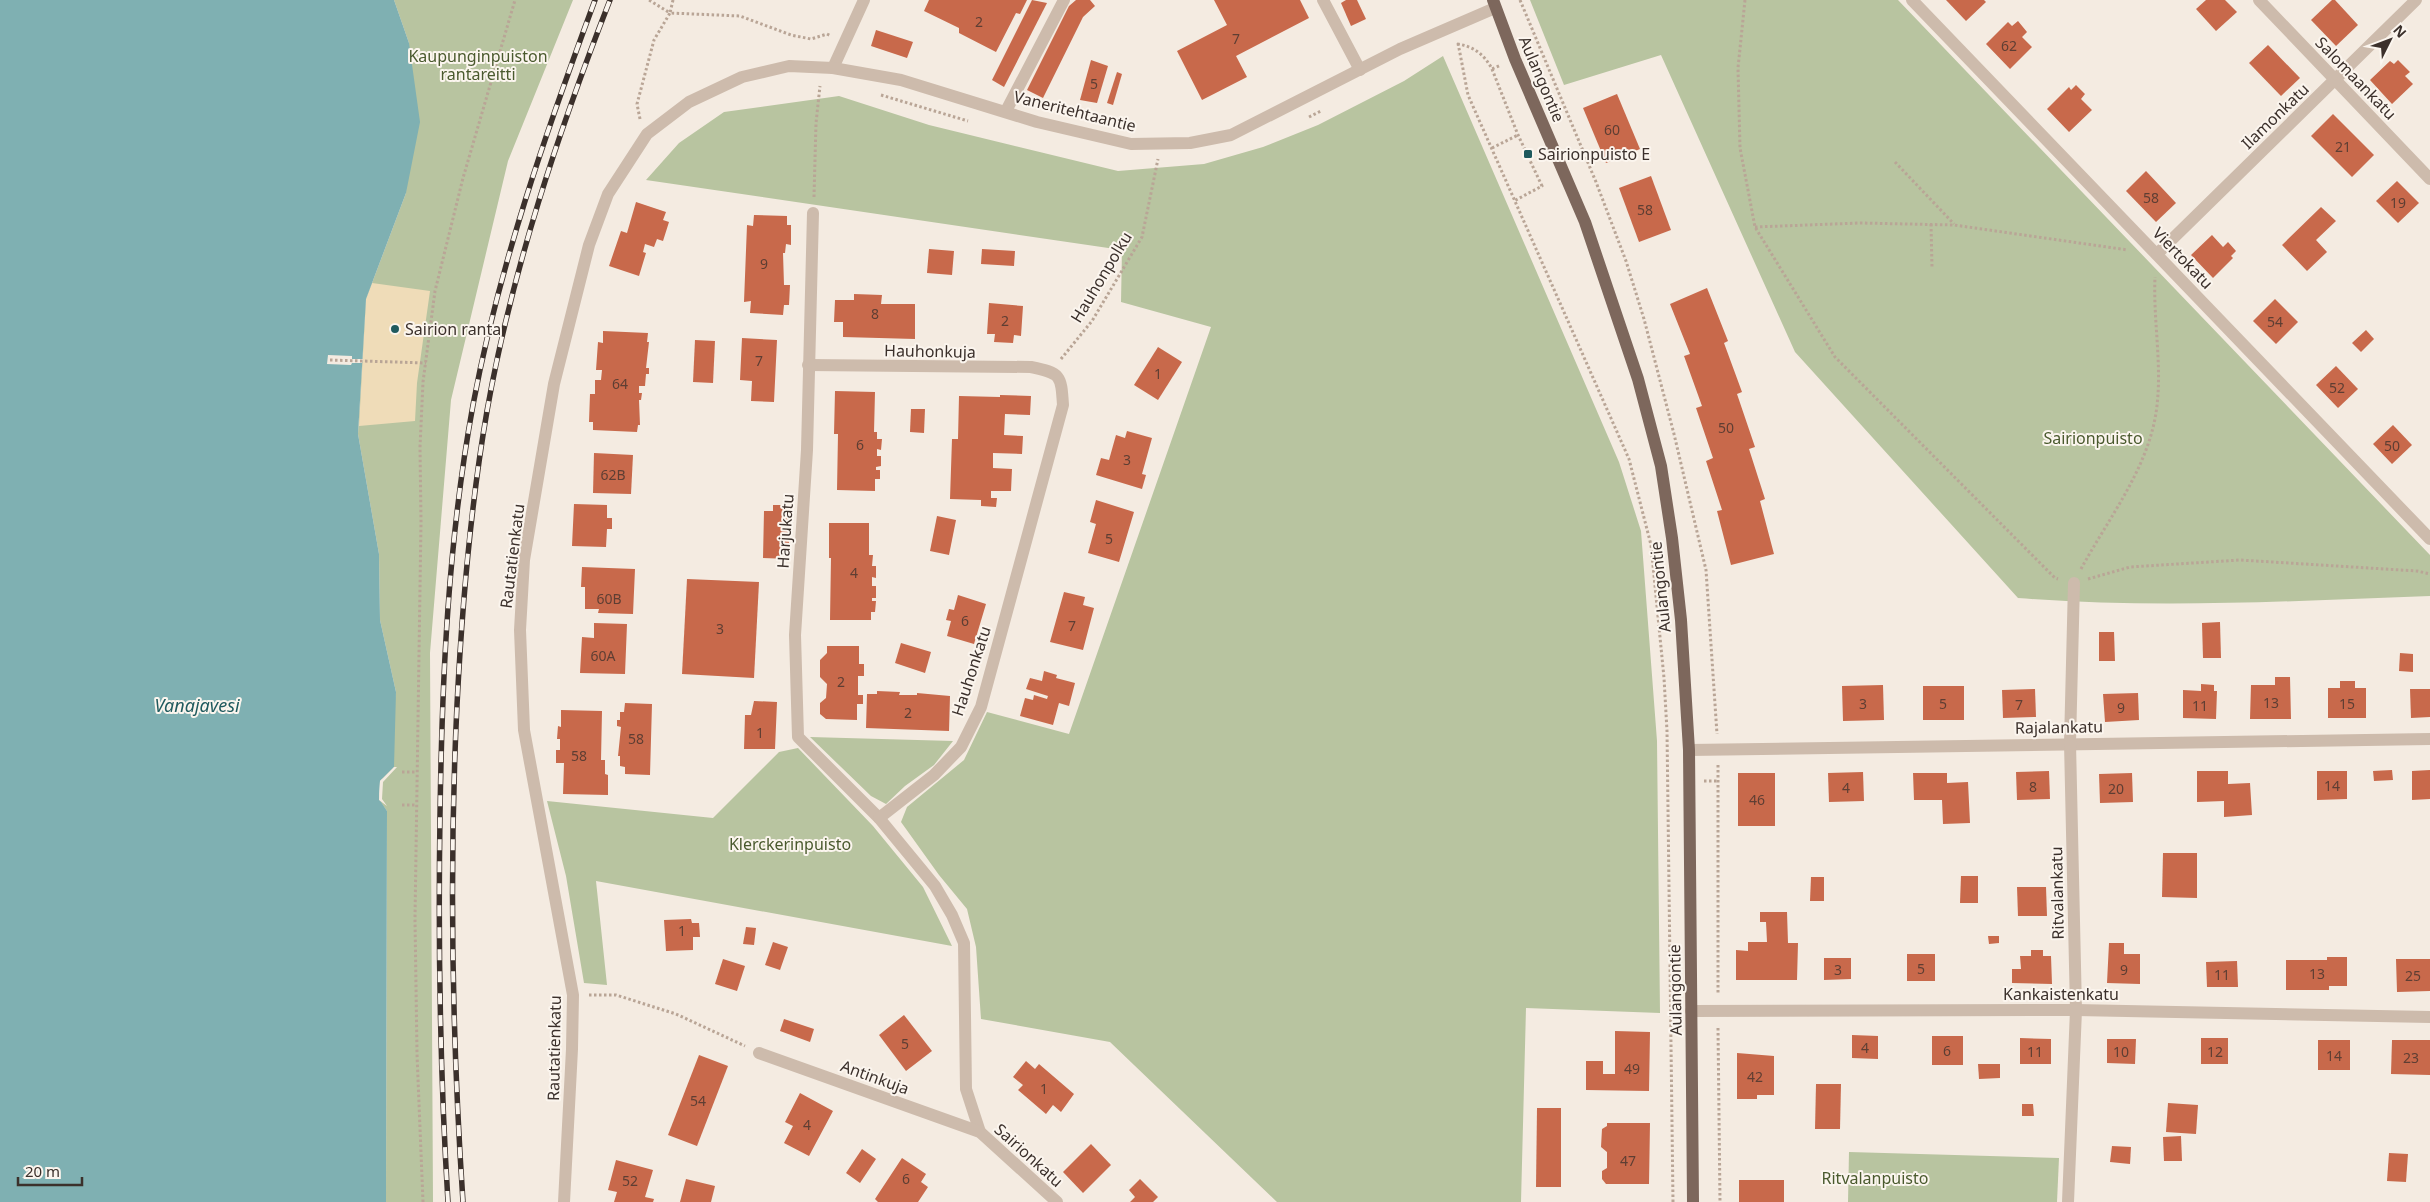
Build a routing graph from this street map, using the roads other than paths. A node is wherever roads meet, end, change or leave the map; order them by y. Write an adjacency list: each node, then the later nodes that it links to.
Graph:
1 (864, 0): 8 (street)
2 (1064, 0): 11 (street)
3 (1323, 0): 9 (street)
4 (1912, 0): 14 (street, Viertokatu)
5 (2259, 0): 10 (street, Salomaankatu)
6 (2416, 0): 10 (street, Ilamonkatu)
7 (1494, 4): 9 (street, Vaneritehtaantie); 21 (main road, Aulangontie)
8 (833, 68): 11 (street, Vaneritehtaantie); 28 (street, Rautatienkatu)
9 (1360, 70): 11 (street, Vaneritehtaantie)
10 (2335, 80): 12 (street, Salomaankatu); 14 (street, Ilamonkatu)
11 (1006, 111)
12 (2430, 179)
13 (813, 213): 15 (street, Harjukatu)
14 (2156, 254): 17 (street, Viertokatu)
15 (808, 365): 16 (street, Hauhonkuja); 22 (street, Harjukatu)
16 (1052, 371): 22 (street, Hauhonkatu)
17 (2430, 539)
18 (2074, 583): 20 (street, Ritvalankatu)
19 (2430, 739): 20 (street, Rajalankatu)
20 (2070, 743): 21 (street, Rajalankatu); 23 (street, Ritvalankatu)
21 (1689, 750): 24 (main road, Aulangontie)
22 (879, 818): 27 (street)
23 (2076, 1010): 24 (street, Kankaistenkatu); 25 (street, Kankaistenkatu); 31 (street, Ritvalankatu)
24 (1691, 1012): 30 (main road, Aulangontie)
25 (2430, 1017)
26 (759, 1053): 27 (street, Antinkuja)
27 (980, 1132): 29 (street, Sairionkatu)
28 (564, 1202)
29 (1057, 1202)
30 (1693, 1202)
31 (2068, 1202)

